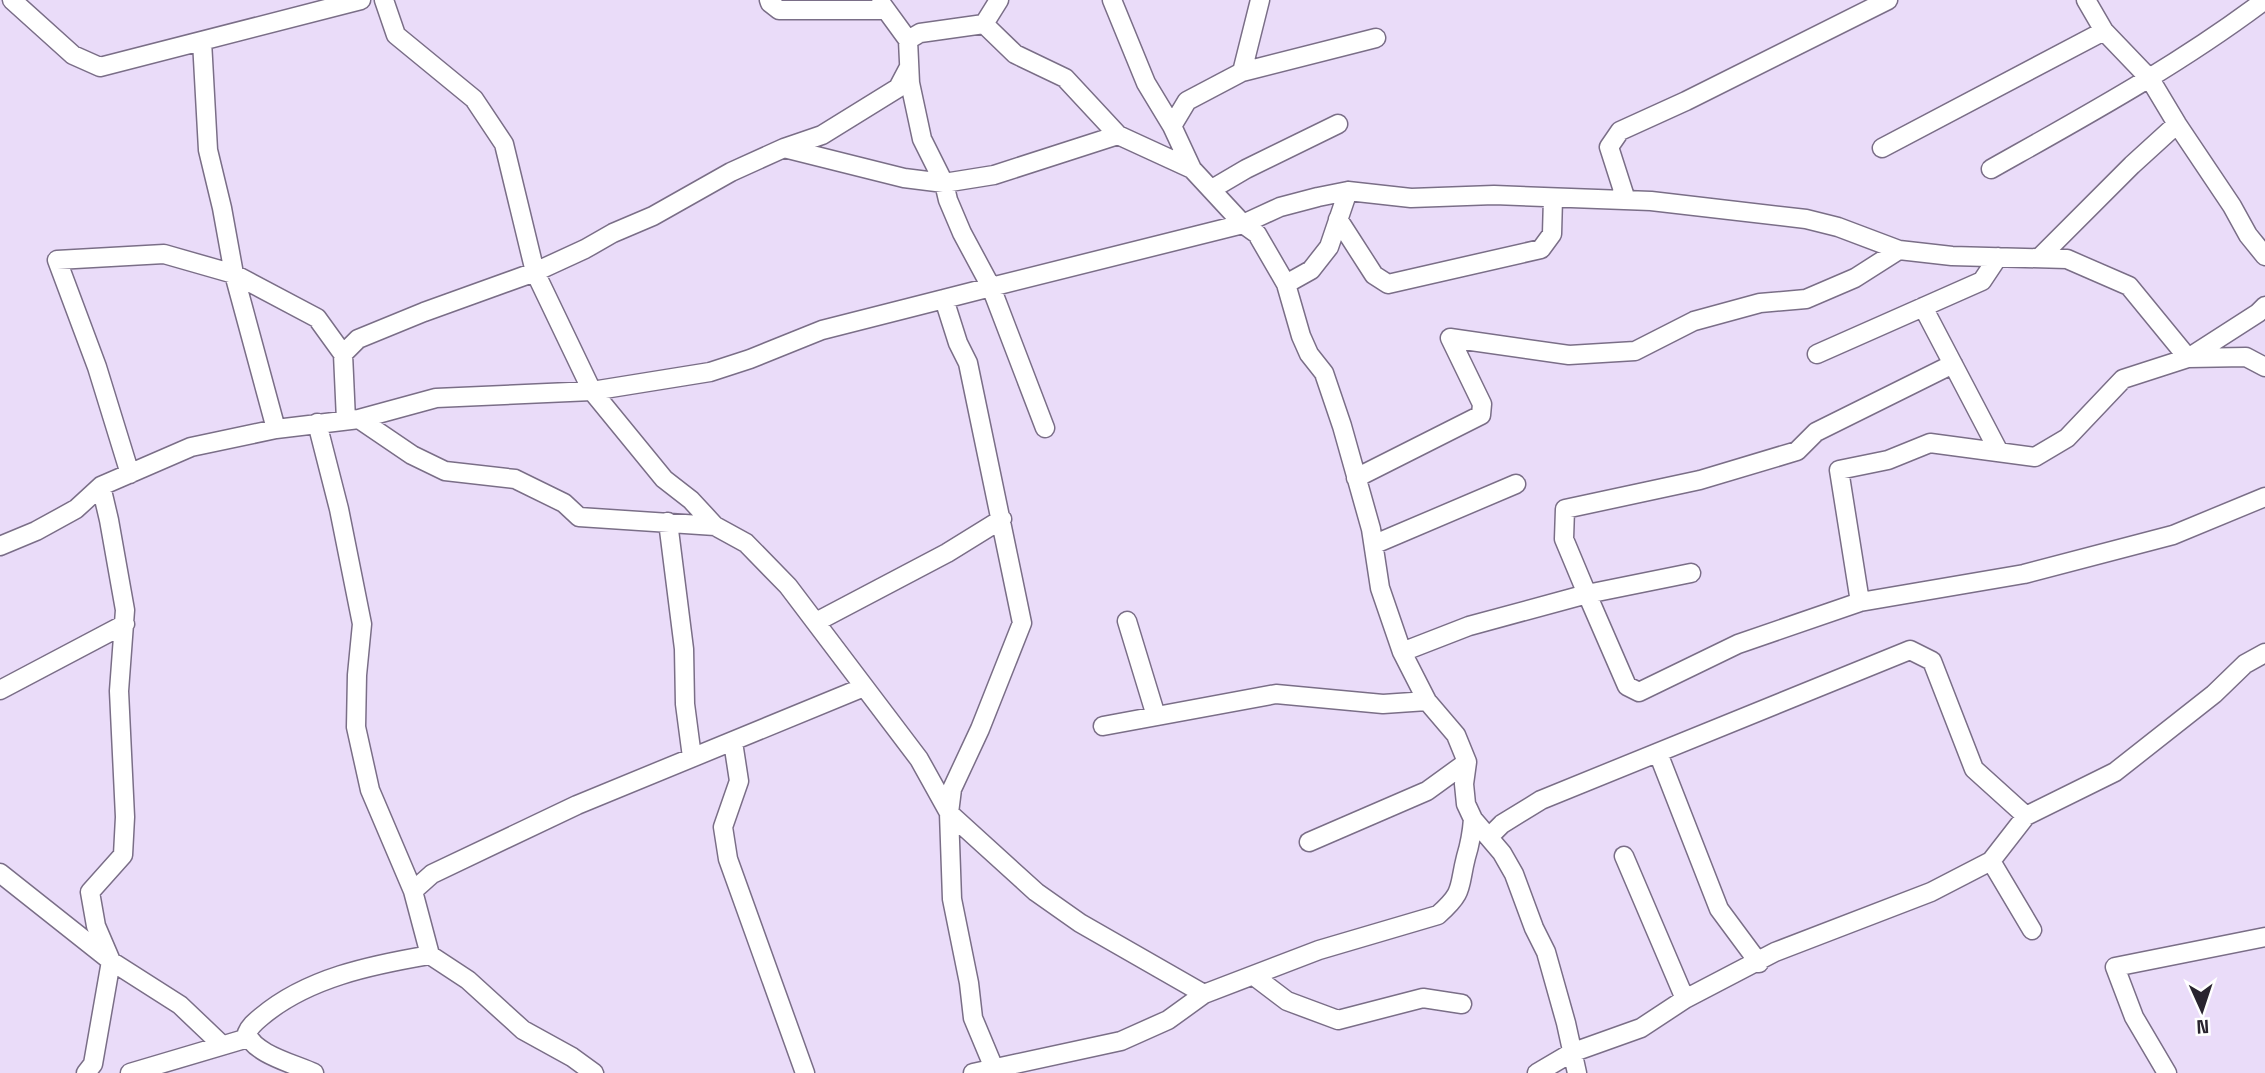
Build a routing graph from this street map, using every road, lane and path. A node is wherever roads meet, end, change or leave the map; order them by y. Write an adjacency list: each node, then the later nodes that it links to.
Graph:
1 (12, 0): 16 (street)
2 (361, 0): 16 (street)
3 (384, 0): 39 (street)
4 (769, 0): 11 (street)
5 (999, 0): 12 (street)
6 (1112, 0): 22 (street)
7 (1260, 0): 18 (street)
8 (1888, 0): 32 (street)
9 (2265, 0): 19 (street)
10 (2085, 2): 13 (street)
11 (883, 5): 15 (street)
12 (984, 24): 15 (street); 23 (street)
13 (2104, 31): 19 (street); 25 (street)
14 (1376, 38): 18 (street)
15 (908, 40): 17 (street)
16 (202, 41): 40 (street)
17 (908, 69): 24 (street); 28 (street)
18 (1242, 72): 22 (street)
19 (2150, 79): 21 (street); 27 (street)
20 (1338, 124): 29 (street)
21 (2176, 124): 36 (street); 38 (street)
22 (1172, 126): 26 (street)
23 (1118, 135): 26 (street); 28 (street)
24 (784, 148): 28 (street); 39 (street)
25 (1882, 148)
26 (1192, 169): 29 (street)
27 (1991, 169)
28 (944, 183): 42 (street)
29 (1212, 190): 34 (street)
30 (1348, 191): 31 (street); 33 (street); 34 (street)
31 (1553, 198): 32 (street); 33 (street)
32 (1626, 200): 35 (street)
33 (1338, 219): 41 (street)
34 (1243, 224): 41 (street); 42 (street)
35 (1899, 250): 37 (street); 58 (street)
36 (2265, 256)
37 (1998, 257): 38 (street); 45 (street)
38 (2039, 258): 48 (street)
39 (535, 272): 46 (street); 51 (street)
40 (234, 274): 46 (street); 55 (street); 57 (street)
41 (1286, 284): 58 (street)
42 (991, 287): 43 (street); 54 (street)
43 (944, 299): 51 (street); 62 (street)
44 (2265, 306): 48 (street)
45 (1923, 307): 47 (street); 49 (street)
46 (343, 354): 52 (street)
47 (1817, 354)
48 (2188, 358): 50 (street); 56 (street)
49 (1953, 363): 56 (street); 68 (street)
50 (2265, 367)
51 (592, 391): 52 (street); 64 (street)
52 (353, 419): 53 (street); 63 (street)
53 (317, 424): 55 (street); 92 (street)
54 (1045, 428)
55 (276, 429): 57 (street)
56 (1999, 452): 69 (street)
57 (130, 474): 60 (street)
58 (1356, 478): 65 (street)
59 (1516, 484): 65 (street)
60 (100, 486): 66 (street); 72 (street)
61 (2265, 497): 69 (street)
62 (1002, 519): 71 (street); 84 (street)
63 (668, 522): 64 (street); 82 (street)
64 (715, 526): 71 (street)
65 (1375, 544): 73 (street)
66 (0, 546)
67 (1691, 573): 68 (street)
68 (1587, 594): 69 (street); 73 (street)
69 (1860, 602)
70 (1127, 621): 78 (street)
71 (816, 622): 75 (street)
72 (125, 624): 76 (street); 96 (street)
73 (1402, 652): 77 (street)
74 (2265, 653): 85 (street)
75 (864, 687): 80 (street); 84 (street)
76 (0, 690)
77 (1427, 701): 78 (street); 83 (street)
78 (1156, 716): 79 (street)
79 (1103, 726)
80 (733, 742): 82 (street); 111 (street)
81 (1658, 753): 85 (street); 87 (street); 97 (street)
82 (692, 757): 92 (street)
83 (1467, 762): 86 (street); 88 (street)
84 (949, 813): 99 (street); 105 (street)
85 (2026, 816): 90 (street)
86 (1472, 819): 87 (street); 98 (street)
87 (1489, 837): 104 (street)
88 (1309, 842)
89 (1624, 856): 100 (street)
90 (1991, 860): 93 (street); 97 (street)
91 (0, 873): 96 (street)
92 (413, 891): 95 (street)
93 (2032, 930)
94 (2265, 937): 114 (street)
95 (430, 955): 102 (street); 110 (street)
96 (111, 961): 103 (street); 107 (street)
97 (1759, 962): 100 (street)
98 (1254, 976): 99 (street); 101 (street)
99 (1204, 994): 105 (street)
100 (1685, 999): 104 (street)
101 (1462, 1004)
102 (248, 1038): 103 (street); 109 (street)
103 (222, 1045): 108 (street)
104 (1571, 1054): 106 (street); 113 (street)
105 (995, 1070): 112 (street)
106 (1543, 1072)
107 (86, 1073)
108 (130, 1073)
109 (314, 1073)
110 (594, 1073)
111 (805, 1073)
112 (973, 1073)
113 (1577, 1073)
114 (2167, 1073)

